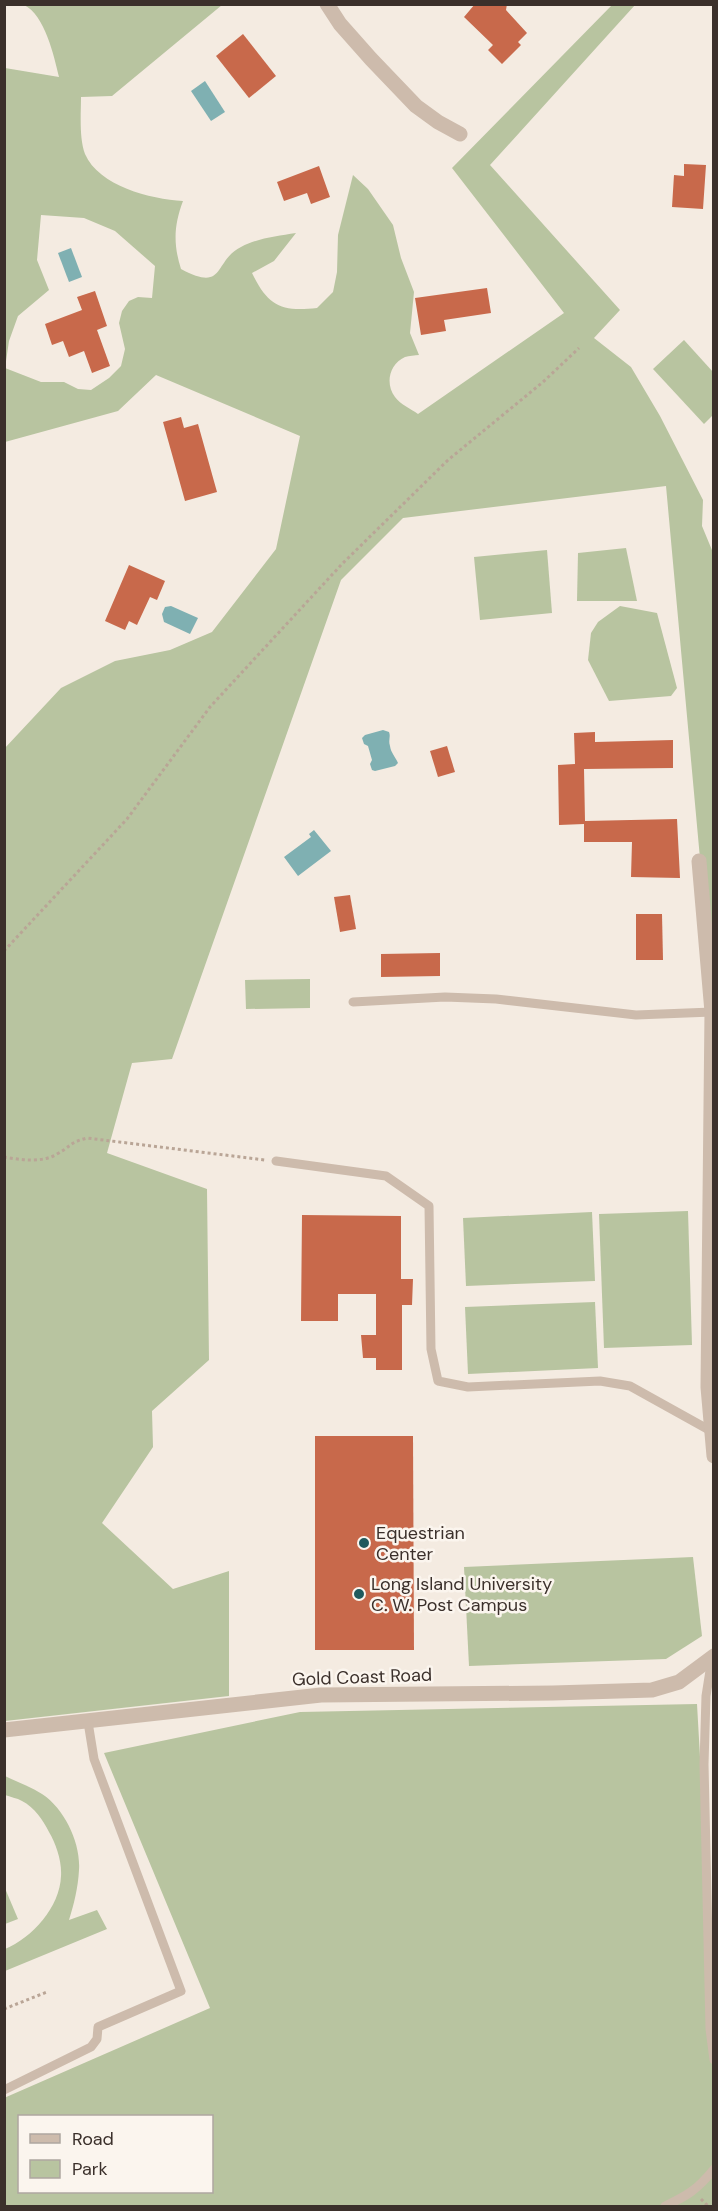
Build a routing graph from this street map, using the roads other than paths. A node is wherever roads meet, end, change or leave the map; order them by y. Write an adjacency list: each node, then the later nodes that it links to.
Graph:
1 (327, 4): 2 (street)
2 (460, 134)
3 (699, 861): 5 (street)
4 (352, 1002): 5 (lane)
5 (713, 1012): 7 (street)
6 (276, 1161): 7 (lane)
7 (711, 1431): 8 (street)
8 (714, 1456)
9 (713, 1657): 10 (street, Gold Coast Road); 12 (lane)
10 (88, 1722): 11 (street, Gold Coast Road); 13 (lane)
11 (4, 1730)
12 (714, 2060)
13 (4, 2090)
14 (714, 2169): 15 (lane)
15 (664, 2206)

